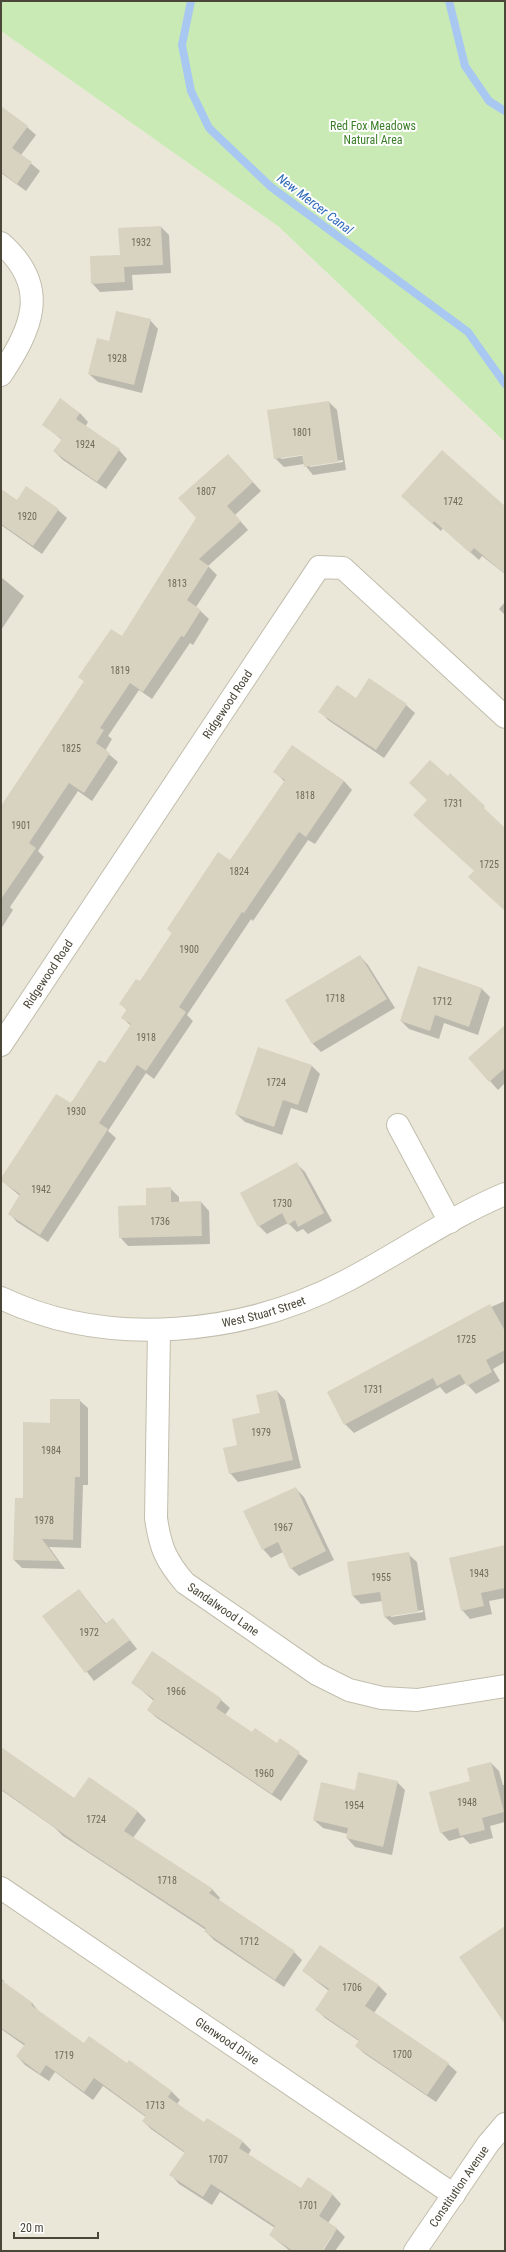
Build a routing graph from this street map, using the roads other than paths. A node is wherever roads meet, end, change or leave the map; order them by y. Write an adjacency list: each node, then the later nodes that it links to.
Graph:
1 (1, 243): 2 (street)
2 (1, 376)
3 (505, 717): 4 (street, Ridgewood Road)
4 (1, 1045)
5 (398, 1125): 7 (street)
6 (505, 1194): 7 (street, West Stuart Street)
7 (450, 1222): 9 (street, West Stuart Street)
8 (1, 1298): 9 (street, West Stuart Street)
9 (159, 1330): 10 (street, Sandalwood Lane)
10 (505, 1686)
11 (1, 1888): 13 (street, Glenwood Drive)
12 (505, 2124): 13 (street, Constitution Avenue)
13 (454, 2195): 14 (street, Constitution Avenue)
14 (415, 2251)

